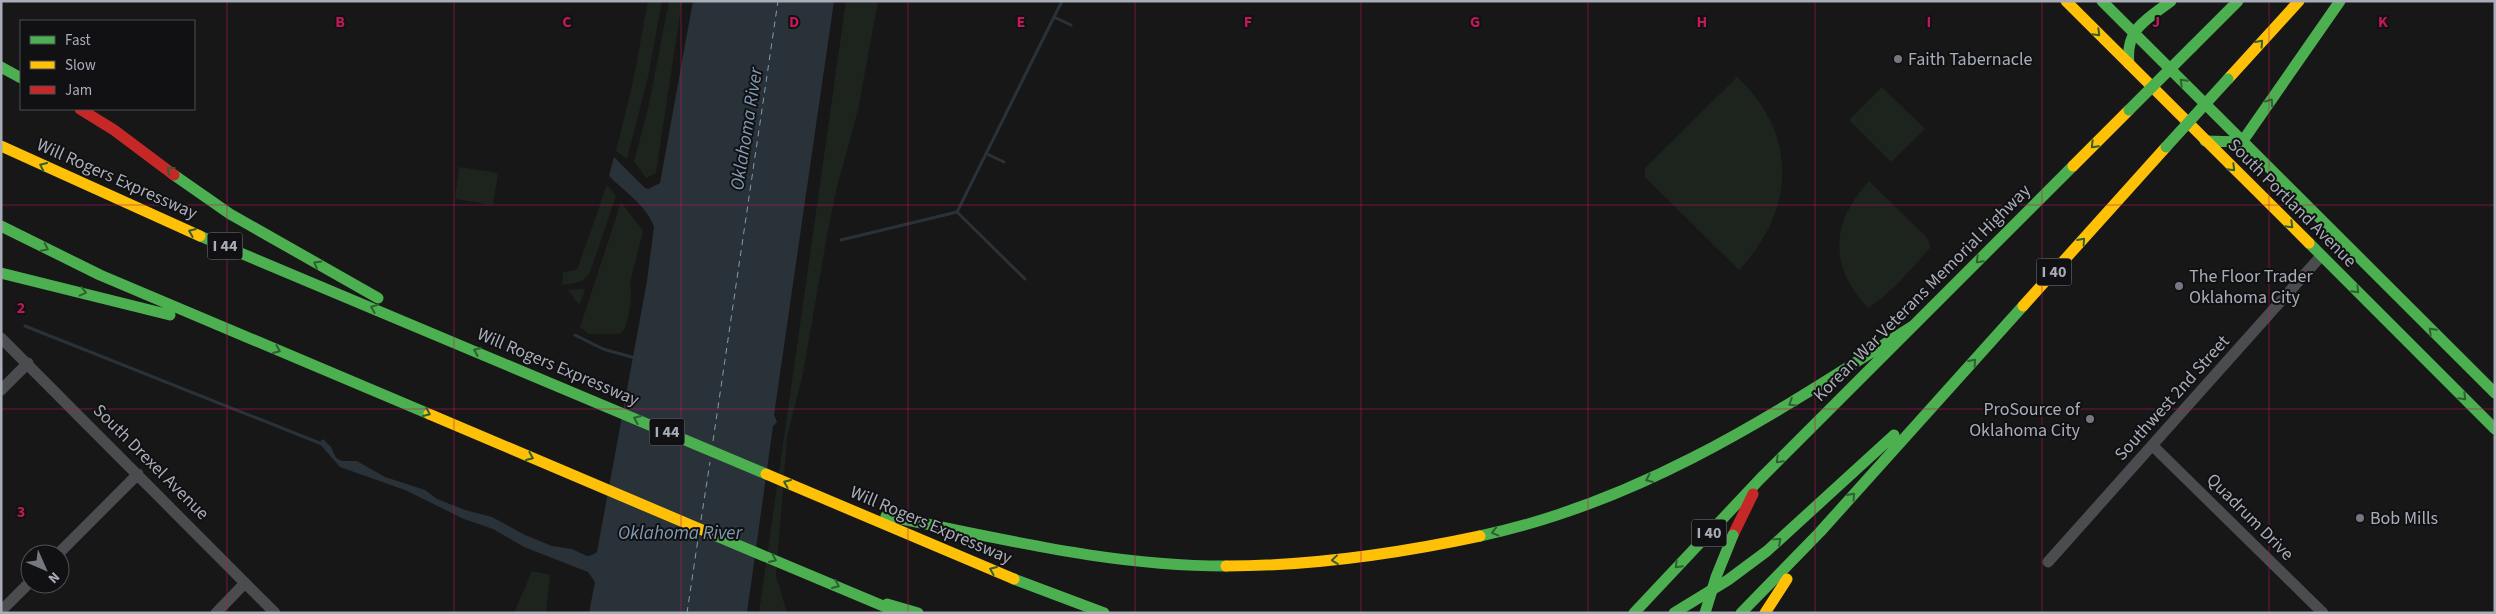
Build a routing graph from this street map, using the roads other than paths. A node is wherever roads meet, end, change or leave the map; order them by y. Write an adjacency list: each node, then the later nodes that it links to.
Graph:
1 (2066, 1): 8 (main road, South Portland Avenue, one-way to 8)
2 (2102, 1): 7 (main road, South Portland Avenue)
3 (2171, 1): 7 (main road)
4 (2238, 1): 19 (main road, Korean War Veterans Memorial Highway / I 40, one-way to 19, bridge)
5 (2299, 1): 26 (main road, I 40, one-way to 5, bridge)
6 (2340, 1): 13 (main road, one-way to 6)
7 (2132, 32): 8 (main road); 13 (main road, South Portland Avenue, one-way to 7)
8 (2128, 64): 12 (main road, South Portland Avenue)
9 (1, 67): 10 (main road)
10 (20, 77)
11 (82, 110): 21 (main road, one-way to 11)
12 (2205, 141): 13 (main road); 16 (main road, South Portland Avenue, one-way to 16)
13 (2242, 142): 16 (main road, South Portland Avenue)
14 (1, 146): 21 (main road, Will Rogers Expressway / I 44, one-way to 14)
15 (1, 226): 18 (main road, one-way to 18)
16 (2330, 247): 22 (main road, South Portland Avenue, one-way to 22); 22 (main road, South Portland Avenue, one-way to 16); 28 (street, Southwest 2nd Street)
17 (1, 273): 18 (main road, one-way to 18)
18 (218, 325): 38 (main road, one-way to 38)
19 (1913, 326): 30 (main road, Korean War Veterans Memorial Highway / I 40, one-way to 30); 31 (main road, one-way to 31)
20 (1, 338): 23 (street, South Drexel Avenue)
21 (451, 340): 31 (main road, Will Rogers Expressway / I 44, one-way to 21)
22 (2440, 356): 25 (main road, South Portland Avenue); 27 (main road, South Portland Avenue, one-way to 27)
23 (28, 363): 24 (street); 29 (street, South Drexel Avenue)
24 (1, 390)
25 (2495, 393)
26 (1941, 398): 32 (main road, I 40, one-way to 26); 47 (main road, one-way to 26)
27 (2495, 429)
28 (2153, 446): 34 (street, Southwest 2nd Street); 51 (street, Quadrum Drive)
29 (138, 474): 33 (street); 35 (street, South Drexel Avenue)
30 (1760, 479): 46 (main road, Korean War Veterans Memorial Highway / I 40, one-way to 46); 48 (main road, bridge)
31 (848, 509): 36 (main road, Will Rogers Expressway / I 44, one-way to 31)
32 (1820, 532): 49 (main road, I 40); 50 (main road)
33 (68, 544)
34 (2048, 562)
35 (245, 583): 40 (street); 41 (street, South Drexel Avenue)
36 (1038, 589): 44 (main road); 45 (main road, Will Rogers Expressway / I 44)
37 (20, 592): 39 (street)
38 (861, 596): 42 (main road); 43 (main road)
39 (1, 611)
40 (216, 613)
41 (275, 613)
42 (900, 613)
43 (918, 613)
44 (1078, 613)
45 (1104, 613)
46 (1634, 613)
47 (1674, 613)
48 (1705, 613)
49 (1741, 613)
50 (1764, 613)
51 (2323, 613)

